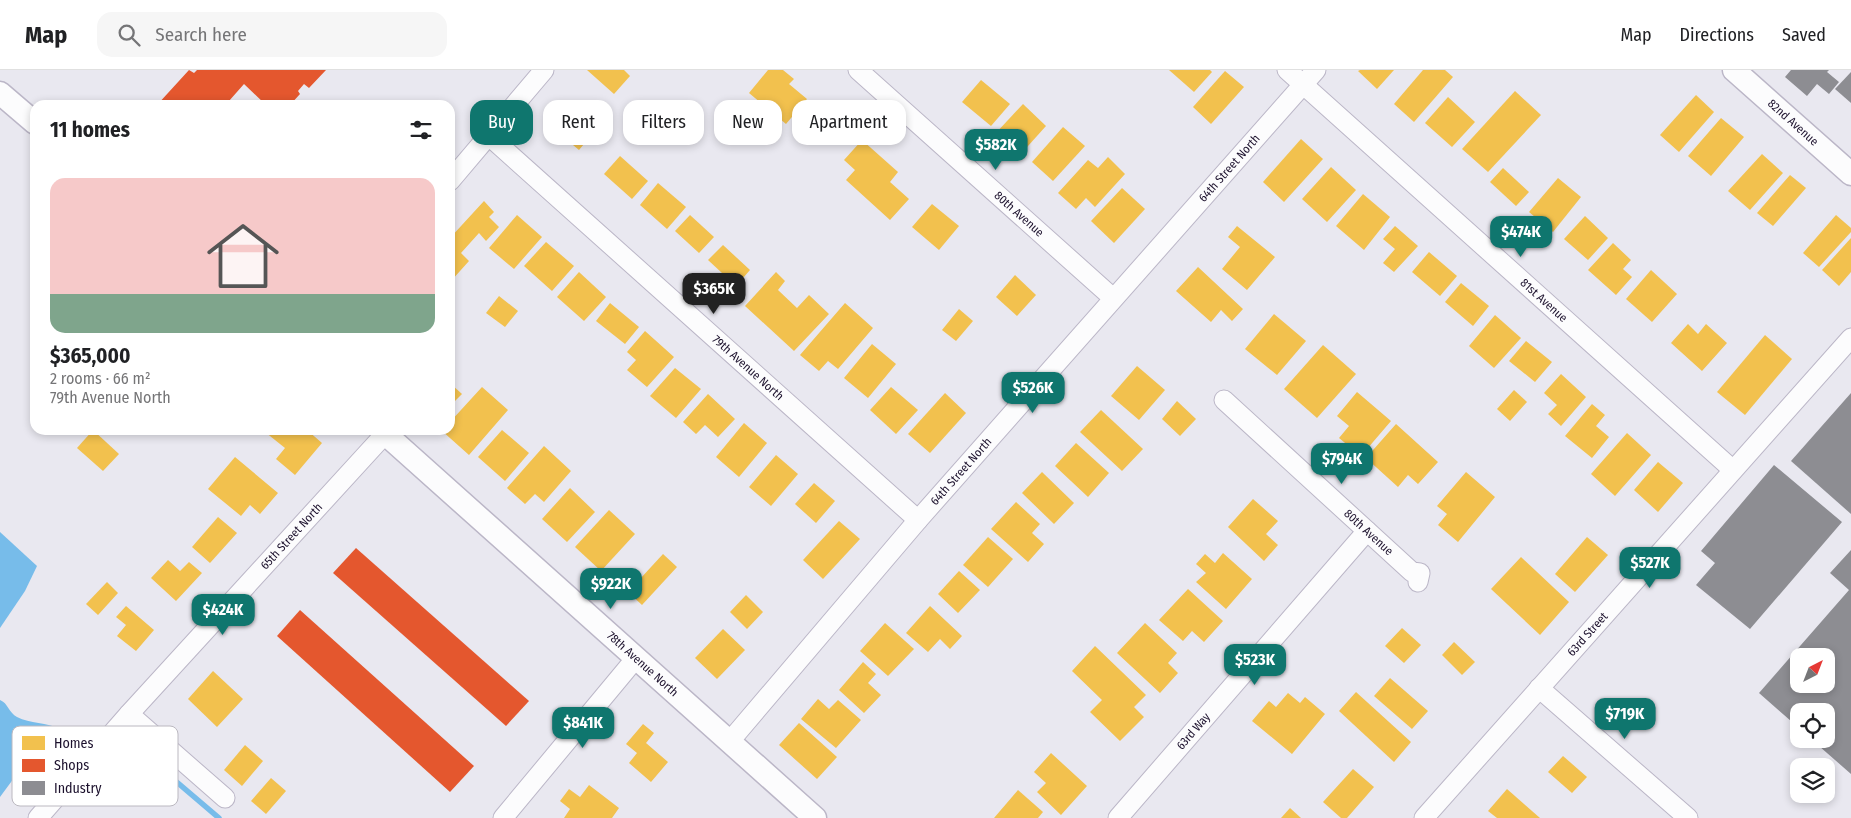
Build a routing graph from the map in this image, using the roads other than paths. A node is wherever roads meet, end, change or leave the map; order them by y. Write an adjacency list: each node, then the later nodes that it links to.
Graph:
1 (544, 70): 8 (street)
2 (858, 70): 14 (street, 80th Avenue)
3 (1287, 70): 6 (street, 81st Avenue)
4 (1316, 70): 6 (street, 64th Street North)
5 (1734, 70): 12 (street, 82nd Avenue)
6 (1303, 85): 14 (street, 64th Street North); 19 (street, 81st Avenue)
7 (0, 93): 9 (street)
8 (518, 100)
9 (30, 119)
10 (480, 145): 13 (street)
11 (499, 145): 20 (street, 79th Avenue North)
12 (1851, 174)
13 (455, 175)
14 (1113, 298): 20 (street, 64th Street North)
15 (1851, 338): 19 (street, 63rd Street)
16 (1224, 400): 21 (street, 80th Avenue)
17 (380, 435): 25 (street, 65th Street North)
18 (386, 435): 23 (street, 78th Avenue North)
19 (1733, 470): 24 (street, 63rd Street)
20 (918, 520): 28 (street, 64th Street North)
21 (1367, 531): 22 (street, 80th Avenue); 35 (street, 63rd Way)
22 (1418, 582)
23 (636, 658): 28 (street, 78th Avenue North); 33 (street)
24 (1539, 688): 36 (street, 63rd Street); 37 (street)
25 (129, 714): 26 (street, 65th Street North); 27 (street)
26 (118, 726)
27 (143, 726)
28 (730, 742): 34 (street, 78th Avenue North)
29 (178, 757): 30 (street)
30 (225, 798)
31 (48, 806): 32 (street, 65th Street North)
32 (38, 818)
33 (503, 818)
34 (815, 818)
35 (1118, 818)
36 (1424, 818)
37 (1688, 818)

